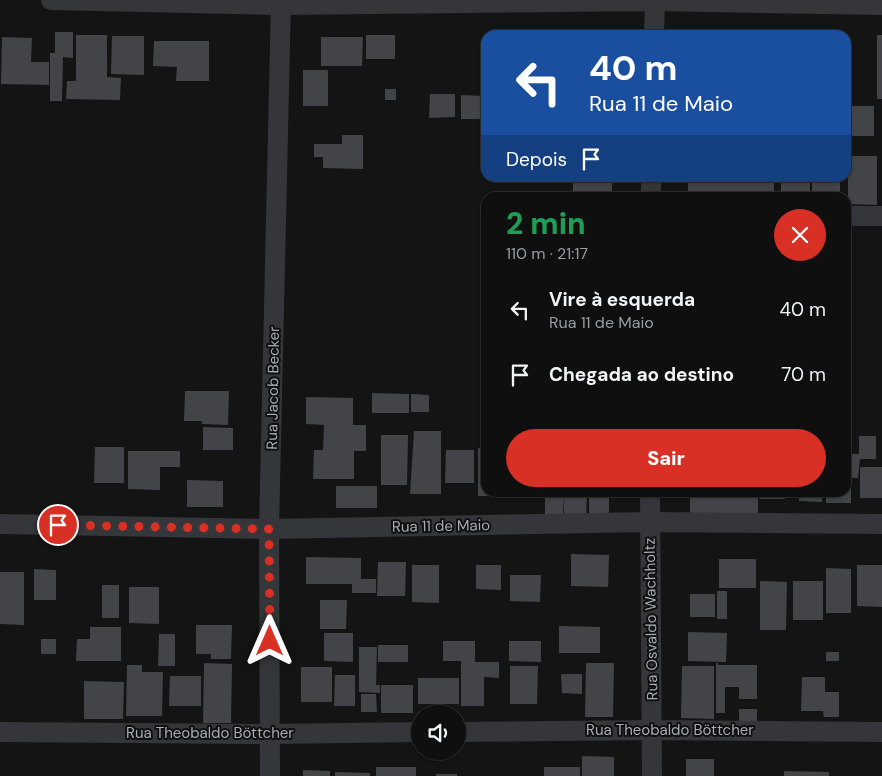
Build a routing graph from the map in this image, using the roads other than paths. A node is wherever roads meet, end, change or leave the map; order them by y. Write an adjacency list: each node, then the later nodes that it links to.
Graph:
1 (50, 0): 3 (street)
2 (655, 0): 3 (street); 4 (street); 5 (street)
3 (281, 3): 12 (street, Rua Jacob Becker)
4 (882, 5)
5 (654, 30)
6 (851, 216): 7 (street)
7 (882, 216)
8 (650, 497): 9 (street, Rua Osvaldo Wachholtz)
9 (649, 522): 11 (street, Rua 11 de Maio); 12 (street, Rua 11 de Maio); 13 (street, Rua Osvaldo Wachholtz)
10 (0, 524): 12 (street, Rua 11 de Maio)
11 (882, 524)
12 (269, 529): 18 (street, Rua Jacob Becker)
13 (652, 730): 16 (street, Rua Theobaldo Böttcher); 17 (street, Rua Theobaldo Böttcher); 20 (street, Rua Osvaldo Wachholtz)
14 (0, 732): 18 (street, Rua Theobaldo Böttcher)
15 (411, 732): 18 (street, Rua Theobaldo Böttcher)
16 (466, 732)
17 (882, 732)
18 (270, 734): 19 (street, Rua Jacob Becker)
19 (270, 776)
20 (652, 776)

